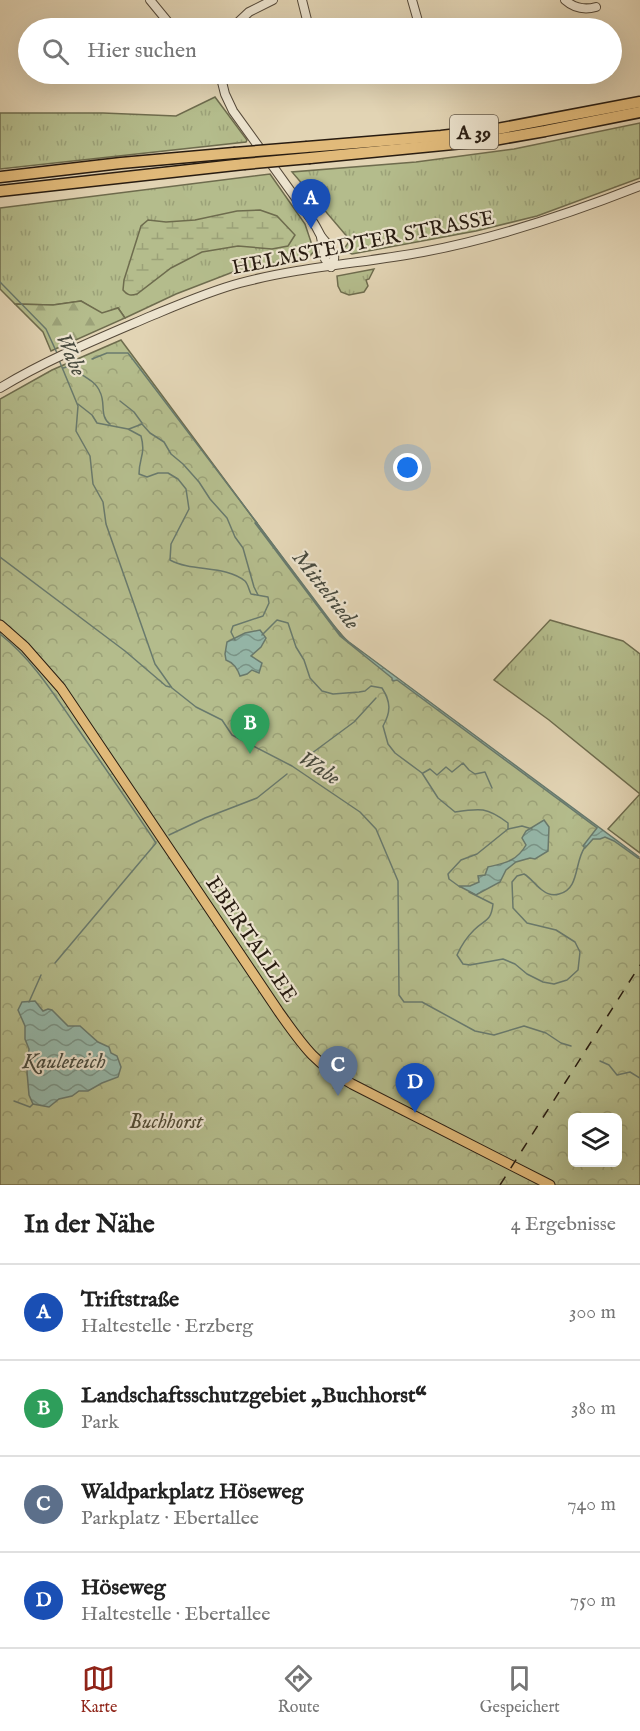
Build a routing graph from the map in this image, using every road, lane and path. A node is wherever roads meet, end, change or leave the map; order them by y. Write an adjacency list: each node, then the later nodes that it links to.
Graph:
1 (150, 0): 7 (street)
2 (273, 0): 8 (street)
3 (302, 0): 9 (street)
4 (412, 0): 10 (street)
5 (565, 0): 6 (street)
6 (596, 7)
7 (165, 18)
8 (243, 18)
9 (306, 18)
10 (417, 18)
11 (222, 84): 18 (street)
12 (640, 102): 14 (highway, A 39)
13 (640, 112): 14 (highway, A 39)
14 (308, 152): 15 (highway, A 39, bridge); 17 (highway, A 39, bridge)
15 (0, 177)
16 (640, 186): 18 (street, HELMSTEDTER STRASSE)
17 (0, 191)
18 (331, 267): 19 (street, HELMSTEDTER STRASSE)
19 (0, 388)
20 (0, 625): 21 (main road, EBERTALLEE)
21 (550, 1185)

